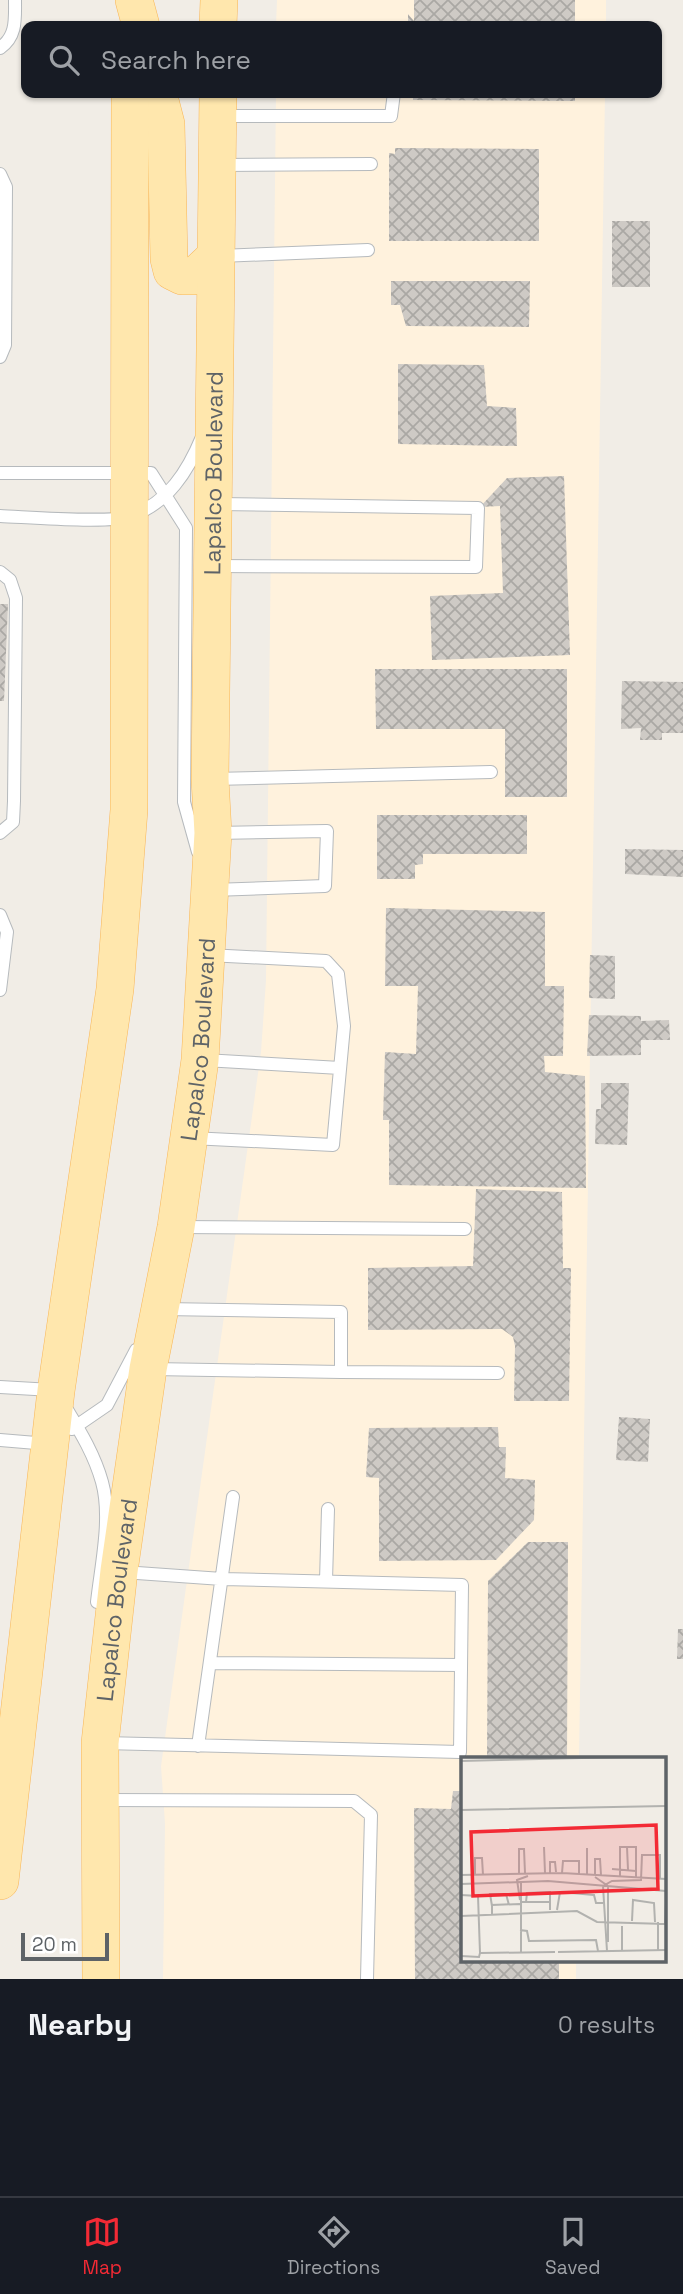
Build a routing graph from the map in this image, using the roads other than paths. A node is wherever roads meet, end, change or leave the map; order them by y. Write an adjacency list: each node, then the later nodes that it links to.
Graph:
1 (15, 0): 7 (lane)
2 (132, 0): 4 (main road); 5 (main road)
3 (219, 0): 6 (main road)
4 (130, 21)
5 (139, 21)
6 (218, 21)
7 (0, 48)
8 (130, 98): 19 (main road)
9 (159, 98): 16 (main road)
10 (393, 98): 11 (lane)
11 (218, 104): 13 (main road, Lapalco Boulevard)
12 (371, 164): 13 (lane)
13 (216, 165): 16 (main road, Lapalco Boulevard)
14 (0, 174): 17 (lane)
15 (368, 250): 16 (lane)
16 (216, 256): 18 (main road, Lapalco Boulevard)
17 (0, 357)
18 (214, 408): 21 (lane); 22 (main road, Lapalco Boulevard)
19 (131, 472): 20 (lane); 21 (lane); 24 (main road)
20 (0, 473)
21 (166, 494): 24 (lane); 31 (lane)
22 (214, 504): 25 (main road, Lapalco Boulevard); 25 (lane)
23 (0, 516): 24 (lane)
24 (129, 517): 46 (main road)
25 (213, 566): 28 (main road, Lapalco Boulevard)
26 (0, 572): 29 (lane)
27 (491, 772): 28 (lane)
28 (210, 779): 30 (main road, Lapalco Boulevard)
29 (0, 833)
30 (213, 834): 31 (main road, Lapalco Boulevard); 31 (lane)
31 (209, 890): 33 (main road, Lapalco Boulevard)
32 (0, 915): 34 (lane)
33 (208, 955): 35 (main road, Lapalco Boulevard); 36 (lane)
34 (0, 990)
35 (200, 1060): 36 (lane); 37 (main road, Lapalco Boulevard)
36 (340, 1068): 37 (lane)
37 (190, 1138): 38 (main road, Lapalco Boulevard)
38 (176, 1227): 39 (lane); 40 (main road, Lapalco Boulevard)
39 (465, 1229)
40 (167, 1272): 41 (main road, Lapalco Boulevard); 47 (lane)
41 (158, 1309): 42 (main road, Lapalco Boulevard); 43 (lane)
42 (148, 1369): 43 (lane); 51 (main road, Lapalco Boulevard)
43 (341, 1372): 44 (lane)
44 (498, 1373)
45 (0, 1387): 46 (lane)
46 (56, 1391): 47 (main road)
47 (64, 1435): 48 (lane); 54 (lane); 60 (main road)
48 (0, 1440)
49 (233, 1497): 52 (lane)
50 (328, 1509): 53 (lane)
51 (119, 1571): 52 (lane); 57 (main road, Lapalco Boulevard)
52 (222, 1579): 53 (lane); 55 (lane)
53 (326, 1581): 56 (lane)
54 (97, 1610)
55 (210, 1663): 56 (lane); 58 (lane)
56 (461, 1665): 58 (lane)
57 (94, 1728): 58 (lane); 59 (main road, Lapalco Boulevard)
58 (198, 1746)
59 (98, 1800): 61 (main road, Lapalco Boulevard); 62 (lane)
60 (0, 1881)
61 (101, 1979)
62 (367, 1979)

